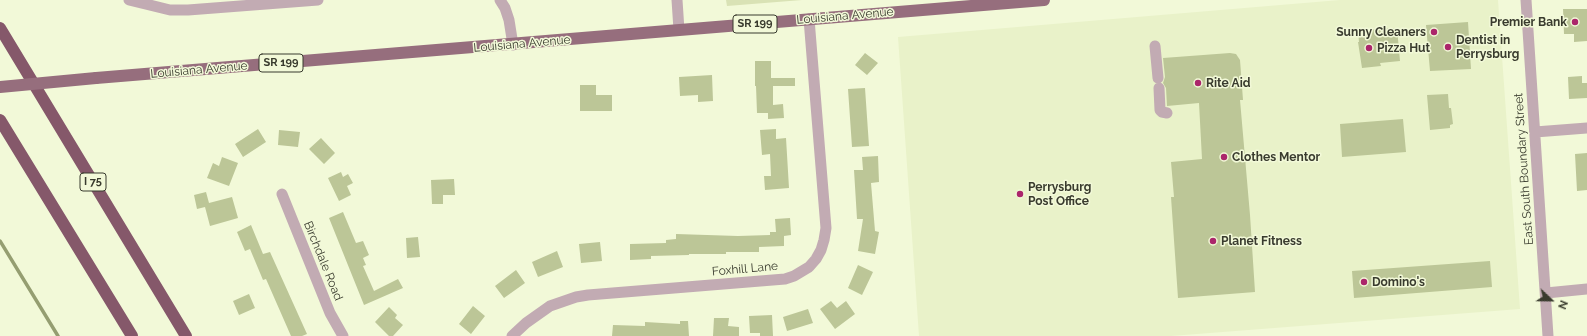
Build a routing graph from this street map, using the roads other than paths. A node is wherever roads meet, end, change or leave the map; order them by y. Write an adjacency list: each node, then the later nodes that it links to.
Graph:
1 (129, 0): 2 (street)
2 (318, 0)
3 (500, 0): 11 (street)
4 (677, 0): 10 (street)
5 (1044, 0): 7 (main road, Louisiana Avenue / SR 199)
6 (1526, 0): 17 (street, East South Boundary Street)
7 (1014, 1): 8 (main road, Louisiana Avenue / SR 199)
8 (809, 19): 10 (main road, Louisiana Avenue / SR 199); 24 (street, Foxhill Lane)
9 (0, 28): 22 (highway, I 75)
10 (679, 30): 11 (main road, Louisiana Avenue / SR 199)
11 (514, 45): 13 (main road, Louisiana Avenue / SR 199, bridge)
12 (1155, 46): 14 (street)
13 (0, 87)
14 (1167, 113)
15 (0, 120): 21 (highway)
16 (1587, 128): 17 (street)
17 (1535, 132): 20 (street, East South Boundary Street)
18 (282, 194): 23 (street, Birchdale Road)
19 (1587, 289): 20 (street)
20 (1546, 293): 25 (street, East South Boundary Street)
21 (132, 336)
22 (186, 336)
23 (343, 336)
24 (512, 336)
25 (1548, 336)

